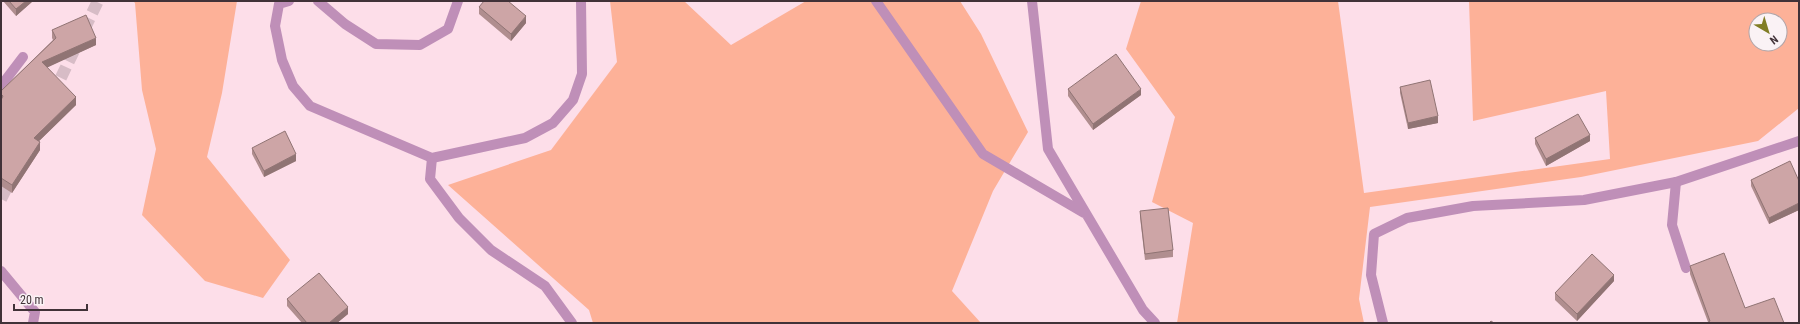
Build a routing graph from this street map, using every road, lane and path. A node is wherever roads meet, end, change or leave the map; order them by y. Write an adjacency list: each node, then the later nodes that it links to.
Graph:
1 (289, 1): 10 (street)
2 (318, 1): 3 (street)
3 (458, 1)
4 (581, 1): 10 (street)
5 (876, 1): 12 (street)
6 (1032, 1): 12 (street)
7 (23, 57): 8 (street)
8 (1, 86)
9 (1799, 141): 11 (street)
10 (432, 158): 16 (street)
11 (1676, 182): 13 (street); 18 (street)
12 (1085, 214): 17 (street)
13 (1686, 268)
14 (1, 271): 15 (street)
15 (33, 323)
16 (572, 323)
17 (1155, 323)
18 (1383, 323)

